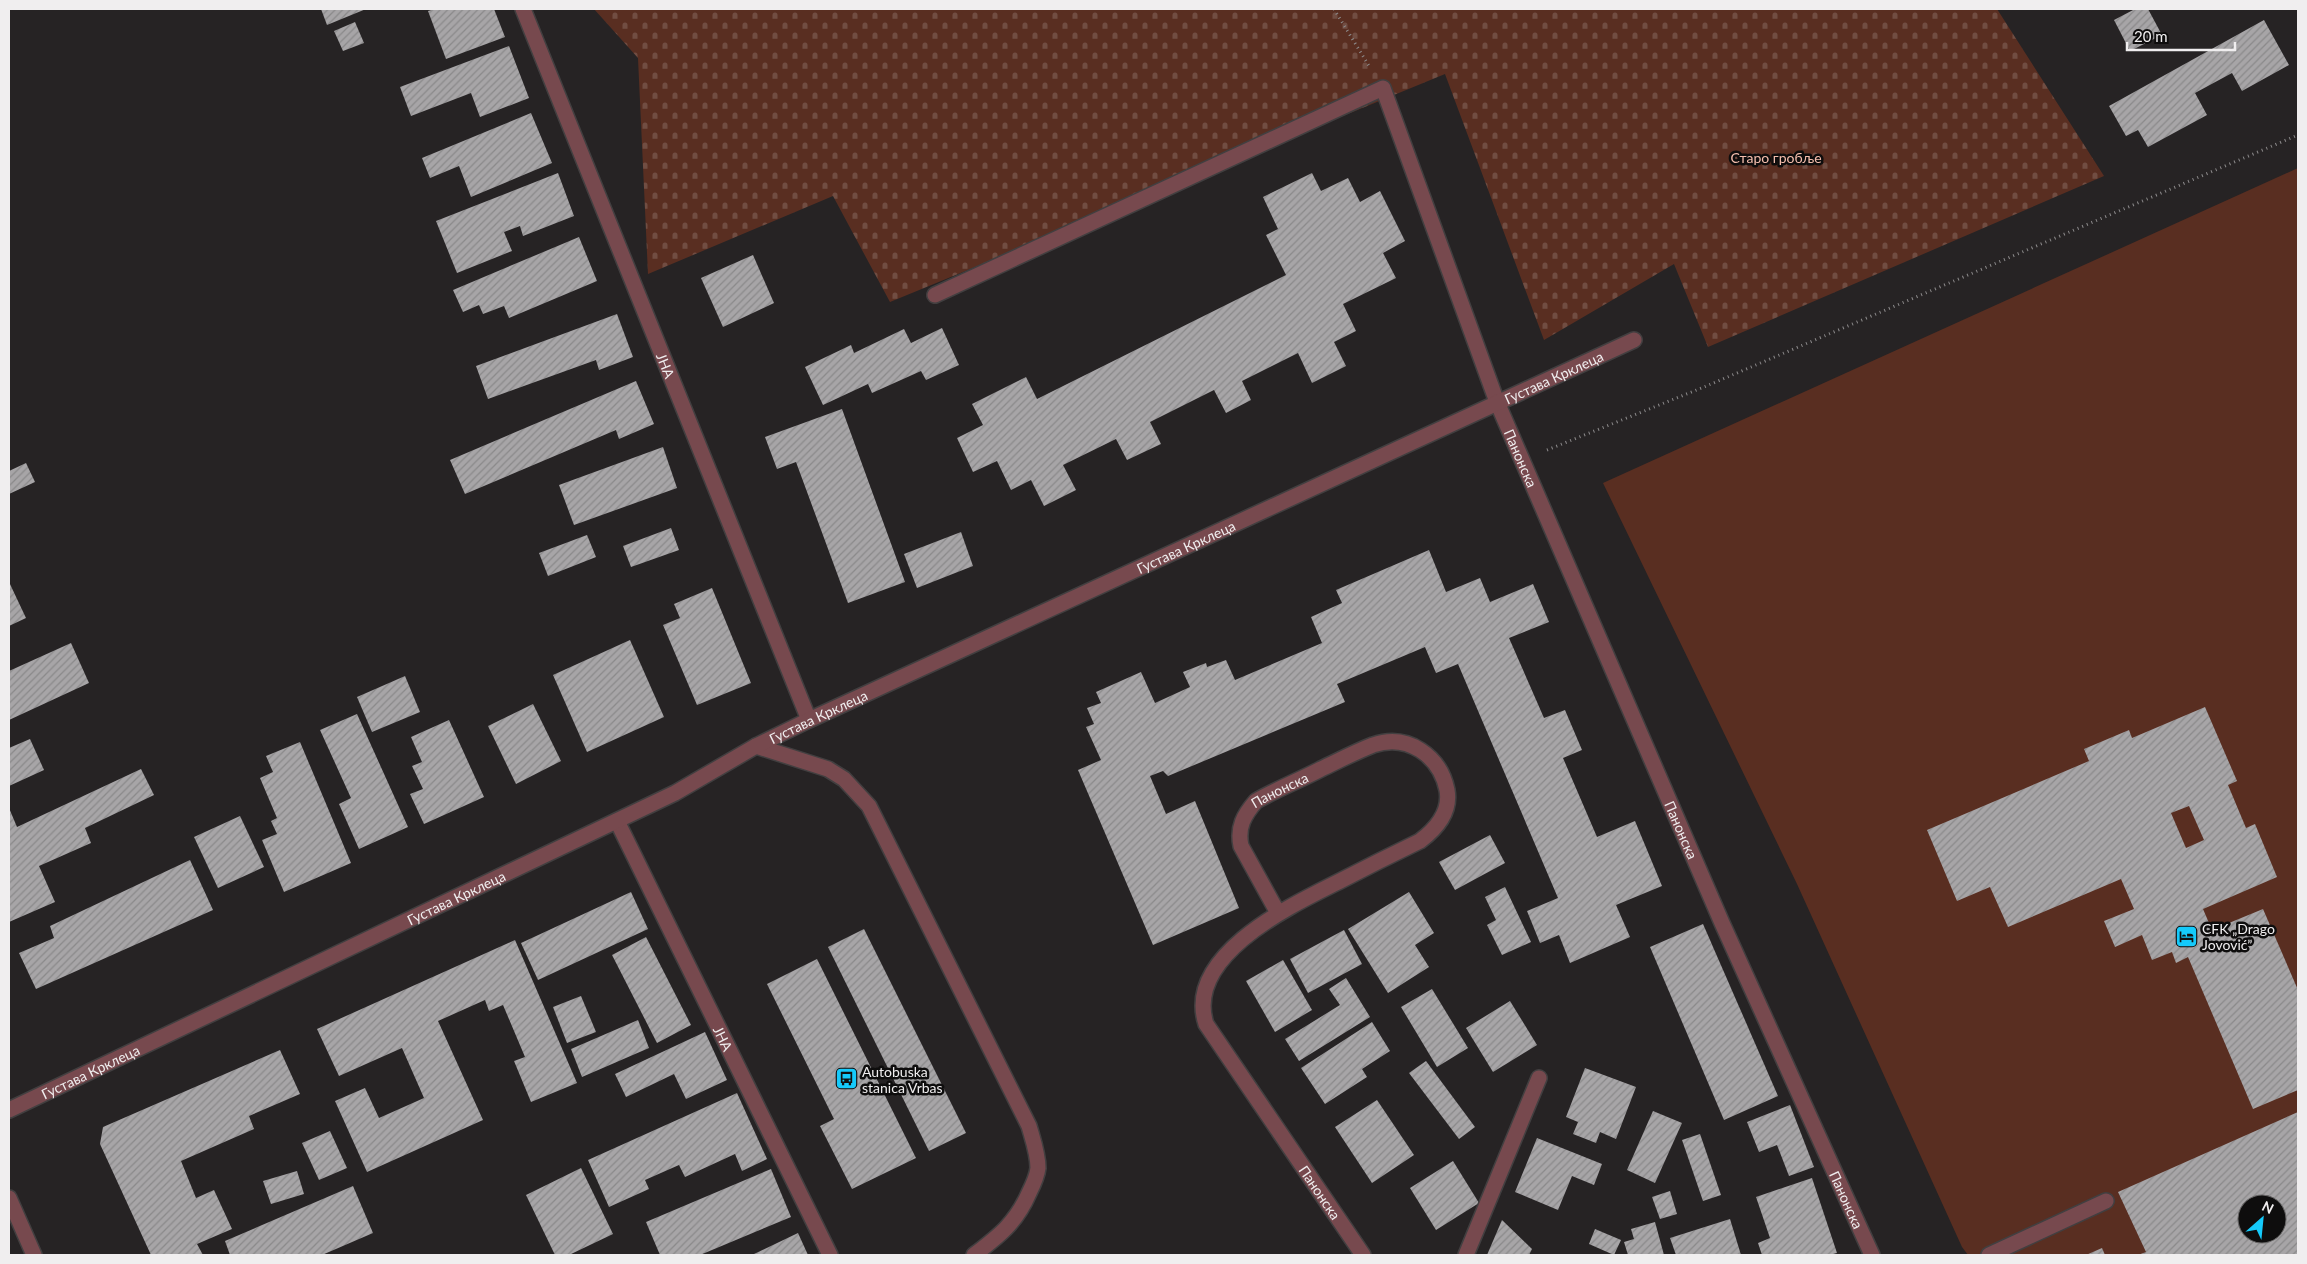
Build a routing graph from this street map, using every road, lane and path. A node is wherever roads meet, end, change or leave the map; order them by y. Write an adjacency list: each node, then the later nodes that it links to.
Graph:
1 (522, 9): 9 (street, ЈНА)
2 (1334, 9): 3 (path)
3 (1383, 88): 5 (street); 7 (street, Панонска)
4 (2298, 135): 8 (path)
5 (935, 295)
6 (1634, 340): 7 (street, Густава Крклеца)
7 (1497, 402): 8 (street, Панонска); 9 (street, Густава Крклеца)
8 (1523, 460): 22 (street, Панонска)
9 (809, 720): 10 (street, Густава Крклеца)
10 (756, 746): 11 (street, Густава Крклеца); 19 (street)
11 (617, 821): 14 (street, Густава Крклеца); 18 (street, ЈНА)
12 (1278, 913): 12 (street, Панонска); 20 (street, Панонска)
13 (1539, 1078): 21 (street)
14 (9, 1110)
15 (9, 1198): 17 (street)
16 (2106, 1201): 23 (street)
17 (34, 1255)
18 (830, 1255)
19 (974, 1255)
20 (1363, 1255)
21 (1466, 1255)
22 (1872, 1255)
23 (1989, 1255)

